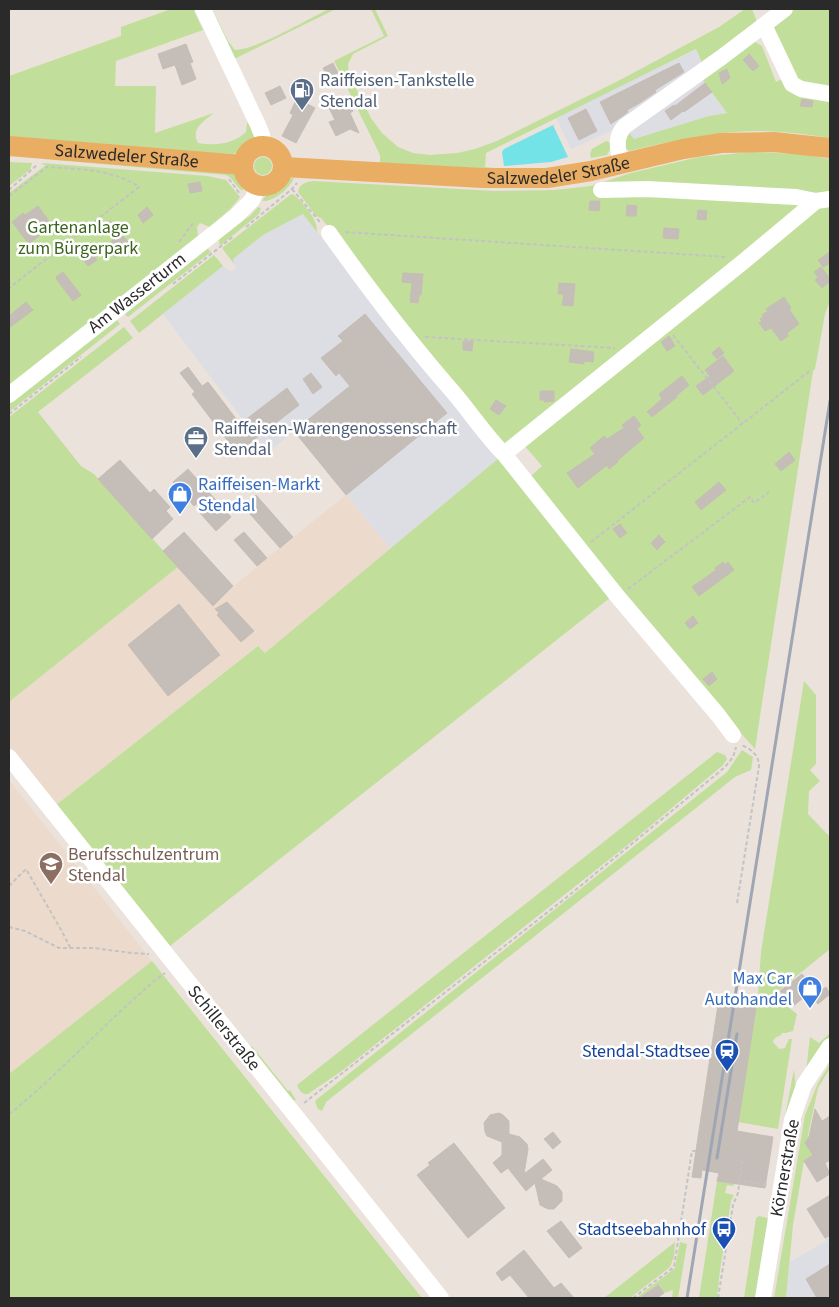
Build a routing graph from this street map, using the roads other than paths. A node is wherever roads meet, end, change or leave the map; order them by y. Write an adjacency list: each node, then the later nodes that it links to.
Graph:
1 (203, 9): 5 (street)
2 (785, 9): 3 (street)
3 (764, 26): 4 (street); 8 (street)
4 (830, 94)
5 (268, 142): 9 (main road); 10 (main road)
6 (9, 146): 9 (main road, Salzwedeler Straße)
7 (830, 148): 8 (main road, Salzwedeler Straße)
8 (621, 164): 10 (main road, Salzwedeler Straße)
9 (243, 165): 11 (main road)
10 (291, 167): 11 (main road)
11 (259, 185): 15 (street, Am Wasserturm)
12 (601, 190): 13 (street)
13 (823, 200): 16 (street)
14 (329, 233): 16 (street)
15 (9, 395)
16 (504, 454): 17 (street)
17 (735, 740)
18 (9, 757): 20 (street, Schillerstraße)
19 (830, 1046): 21 (street, Körnerstraße)
20 (441, 1298)
21 (763, 1298)

